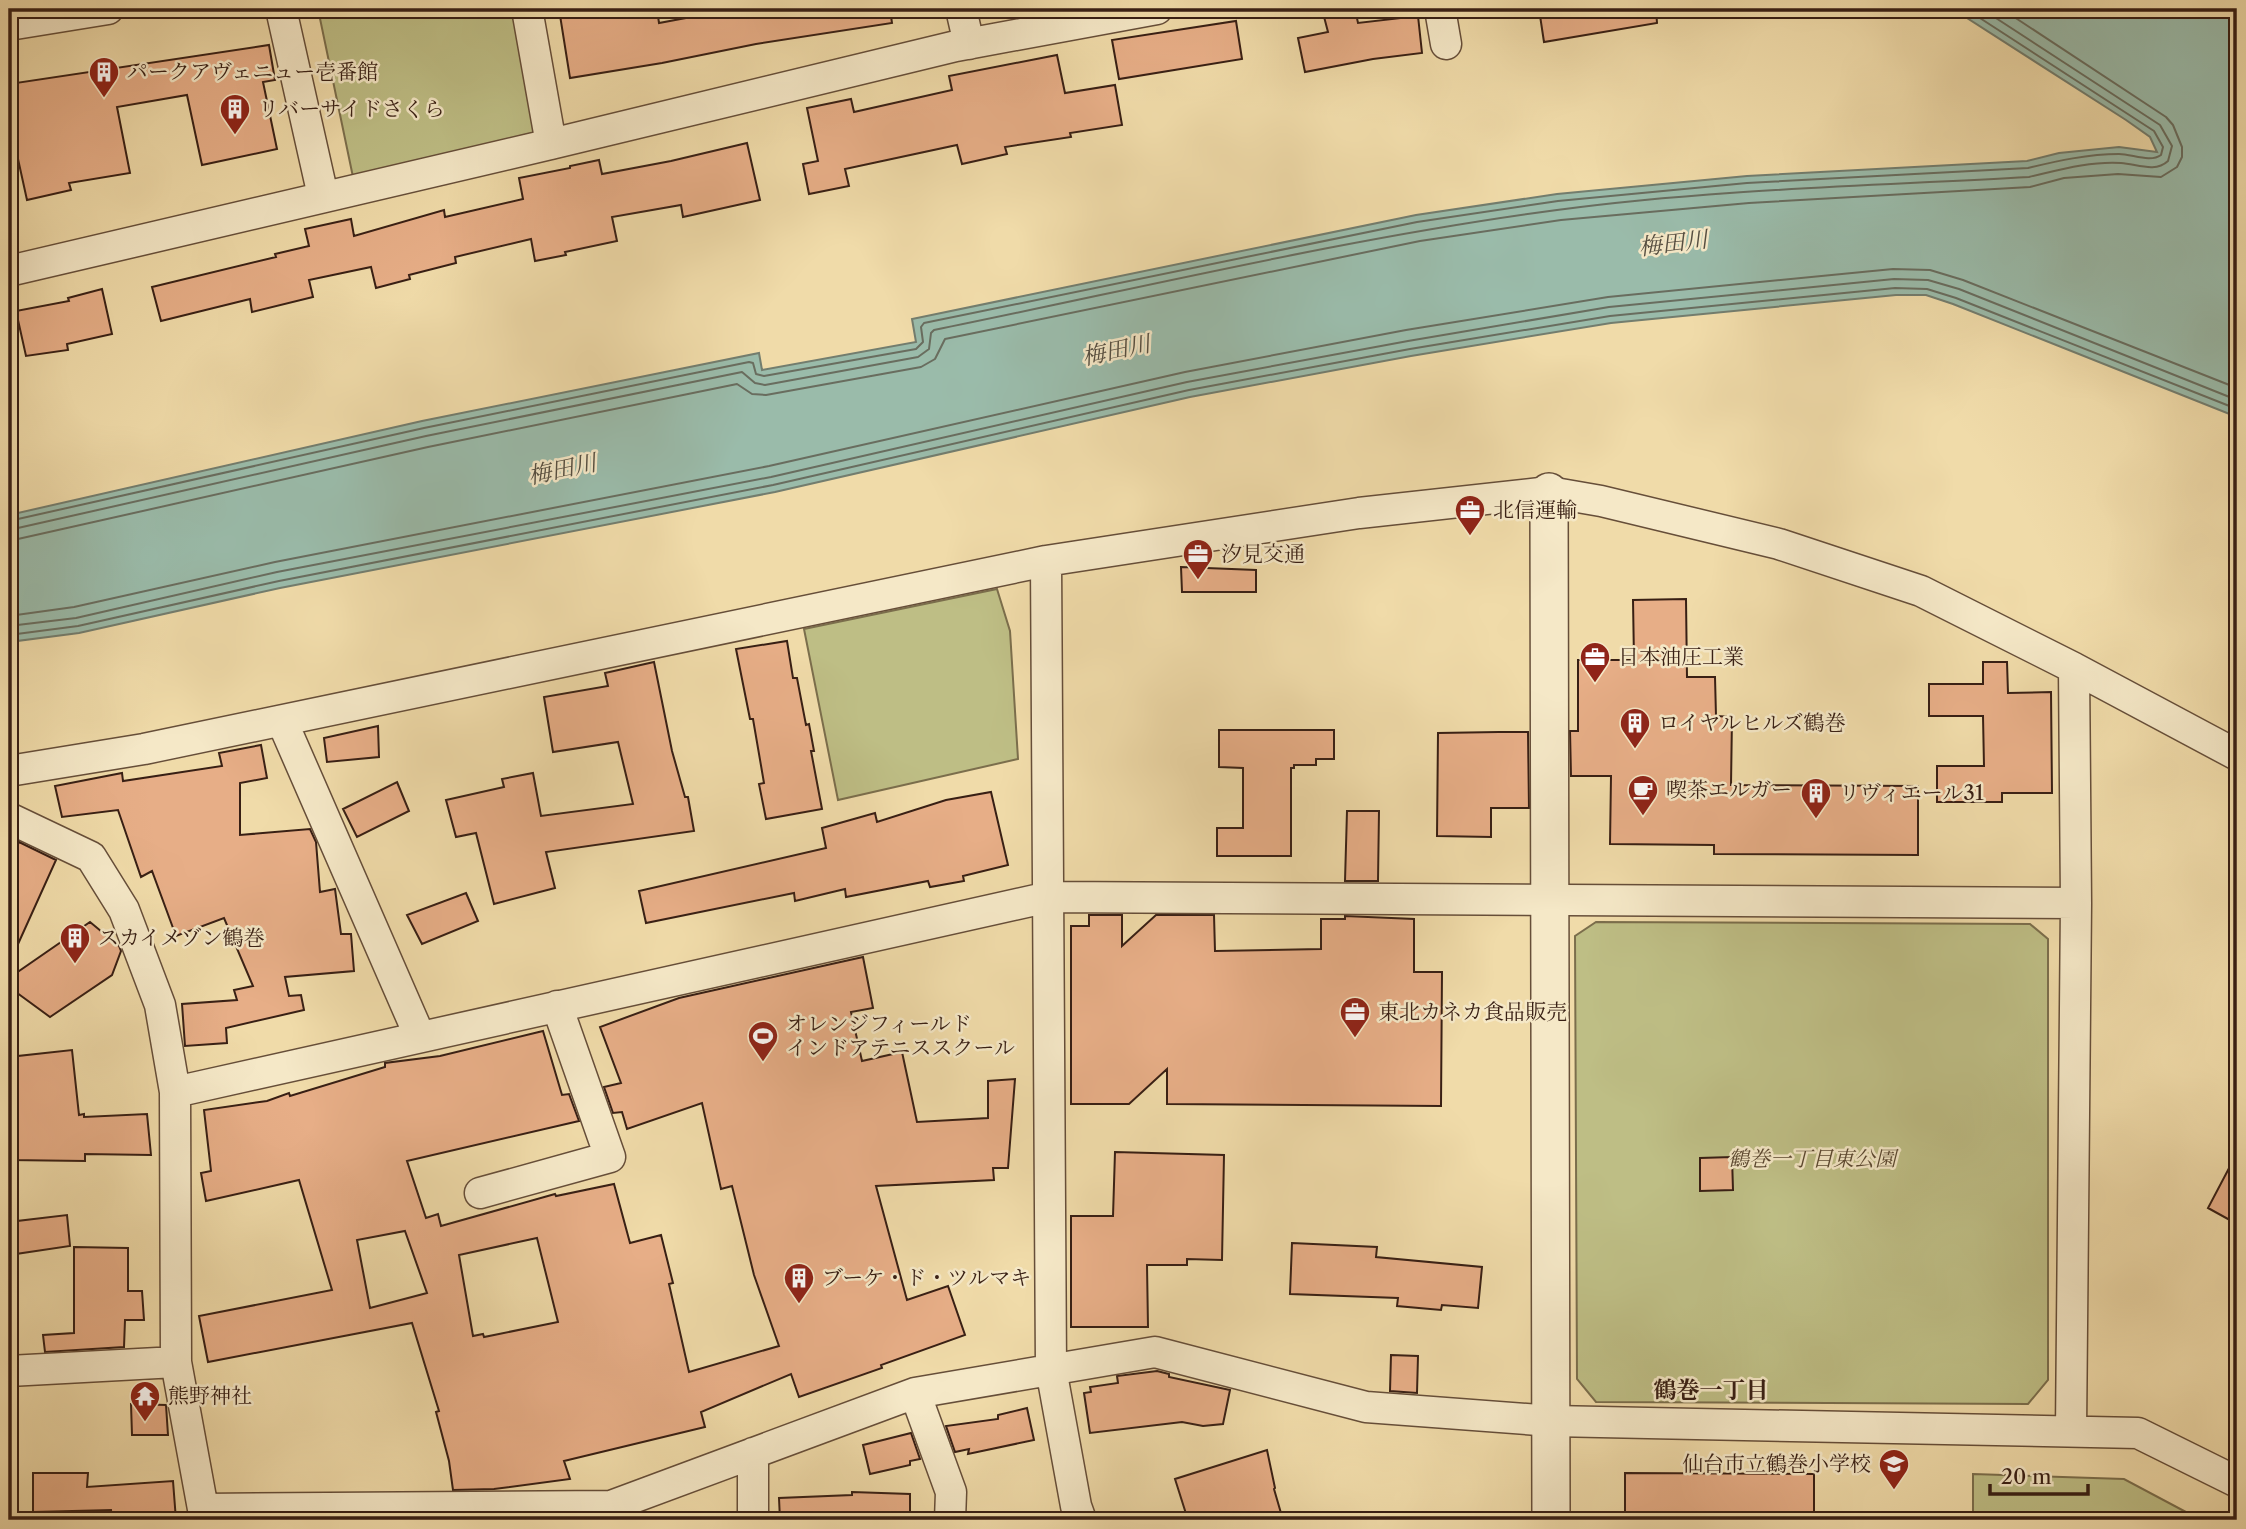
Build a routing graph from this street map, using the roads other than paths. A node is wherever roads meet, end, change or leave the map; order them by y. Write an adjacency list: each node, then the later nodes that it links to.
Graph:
1 (108, 9): 7 (street)
2 (281, 9): 11 (street)
3 (527, 9): 10 (street)
4 (961, 9): 8 (street)
5 (1157, 9): 8 (street)
6 (1440, 9): 9 (street)
7 (9, 25)
8 (969, 44): 10 (street)
9 (1446, 44)
10 (551, 144): 11 (street)
11 (323, 196): 12 (street)
12 (9, 271)
13 (1549, 492): 14 (street); 15 (street); 21 (street)
14 (1046, 561): 16 (street); 20 (street)
15 (2074, 668): 17 (street); 22 (street)
16 (282, 721): 18 (street); 24 (street)
17 (2237, 755)
18 (9, 771)
19 (9, 818): 25 (street)
20 (1049, 897): 21 (street); 23 (street); 28 (street)
21 (1551, 902): 22 (street); 31 (street)
22 (2076, 903): 32 (street)
23 (557, 1006): 24 (street); 26 (street)
24 (420, 1037): 25 (street)
25 (175, 1092): 27 (street)
26 (480, 1193)
27 (176, 1362): 29 (street); 35 (street)
28 (1051, 1369): 30 (street); 31 (street); 38 (street)
29 (9, 1371)
30 (915, 1393): 33 (street); 37 (street)
31 (1552, 1421): 32 (street); 39 (street)
32 (2071, 1431): 34 (street)
33 (753, 1453): 35 (street); 36 (street)
34 (2237, 1482)
35 (206, 1515)
36 (753, 1520)
37 (950, 1520)
38 (1082, 1520)
39 (1551, 1520)

